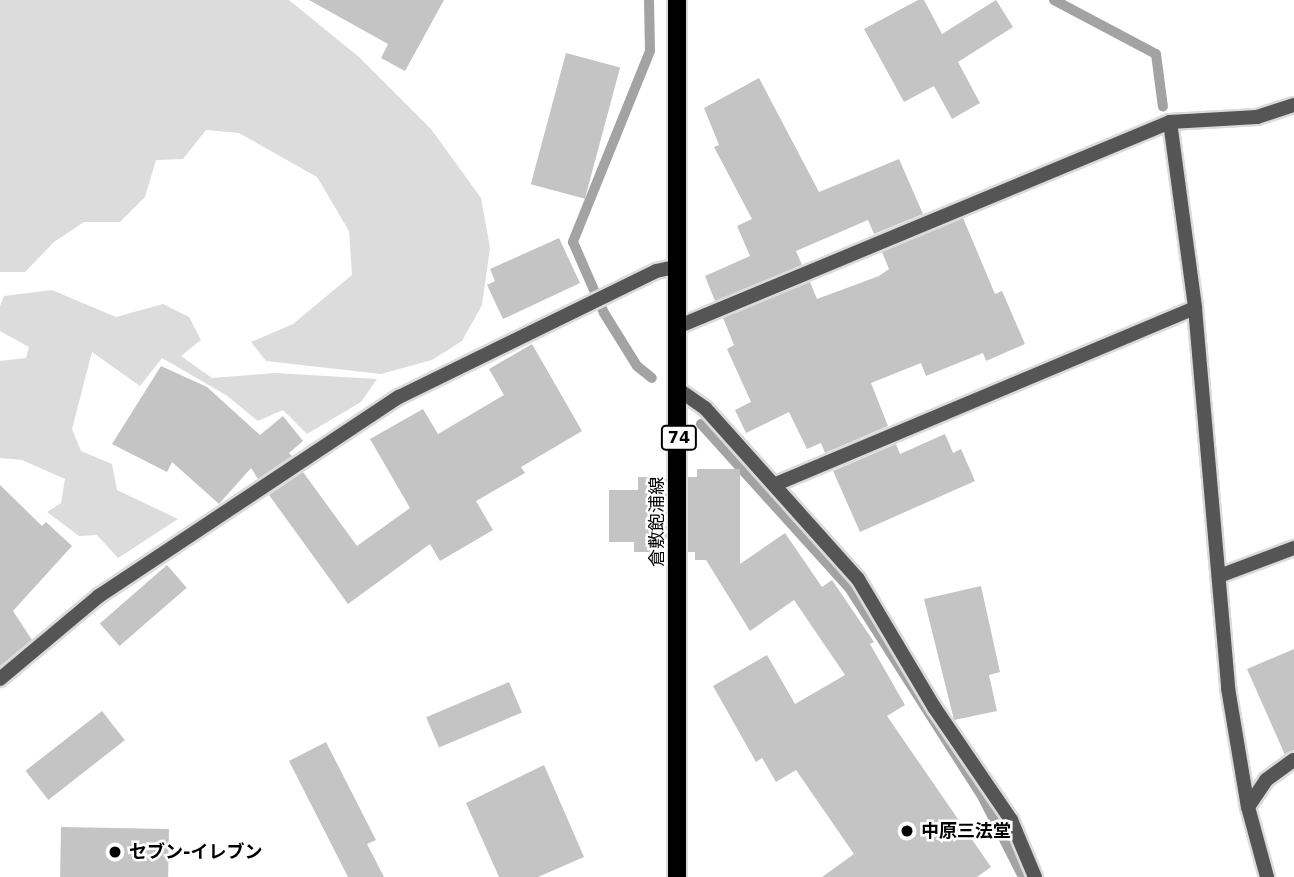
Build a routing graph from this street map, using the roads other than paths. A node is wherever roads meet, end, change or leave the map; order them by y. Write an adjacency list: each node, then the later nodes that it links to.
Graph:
1 (677, 0): 4 (main road, 倉敷飽浦線 / 74)
2 (1294, 105): 3 (street)
3 (1170, 122): 5 (street); 6 (street)
4 (675, 267): 6 (main road, 倉敷飽浦線 / 74); 11 (street)
5 (1195, 308): 8 (street); 10 (street)
6 (677, 327): 7 (main road, 倉敷飽浦線 / 74)
7 (679, 390): 8 (street); 14 (main road, 倉敷飽浦線 / 74)
8 (776, 484): 15 (street)
9 (1294, 548): 10 (street)
10 (1219, 576): 13 (street)
11 (0, 679)
12 (1294, 760): 13 (street)
13 (1248, 807): 16 (street)
14 (677, 877)
15 (1035, 877)
16 (1267, 877)

